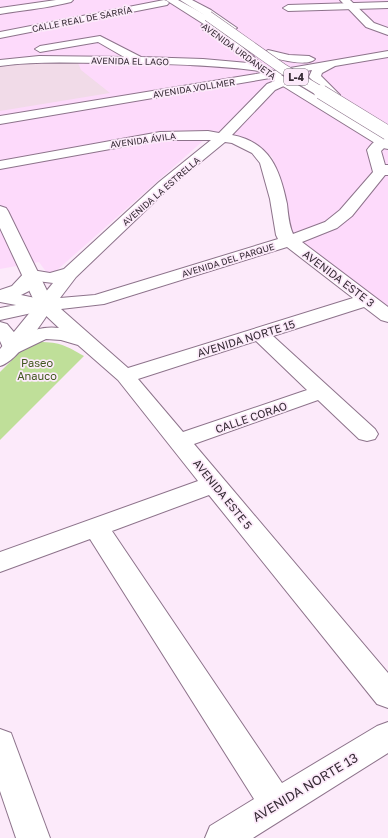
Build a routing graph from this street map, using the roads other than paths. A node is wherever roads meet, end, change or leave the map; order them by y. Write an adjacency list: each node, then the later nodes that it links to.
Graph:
1 (17, 0): 7 (street)
2 (68, 0): 7 (street)
3 (184, 0): 16 (street, AVENIDA URDANETA / L-4); 30 (street, L-4, bridge)
4 (164, 1): 10 (street); 11 (street, CALLE REAL DE SARRÍA); 13 (street, L-4)
5 (350, 5): 6 (street); 8 (street); 12 (street)
6 (388, 5)
7 (28, 6): 9 (street); 11 (street)
8 (290, 9)
9 (0, 11)
10 (193, 19): 13 (street, L-4); 23 (street, AVENIDA URDANETA)
11 (63, 23): 14 (street, CALLE REAL DE SARRÍA)
12 (388, 32)
13 (225, 33): 30 (street, L-4)
14 (0, 35)
15 (388, 47): 20 (street, AVENIDA VOLLMER)
16 (268, 53): 20 (street); 22 (street, AVENIDA URDANETA / L-4)
17 (388, 54): 20 (street, AVENIDA VOLLMER)
18 (16, 55): 19 (street, AVENIDA EL LAGO); 19 (street); 21 (street, AVENIDA EL LAGO)
19 (138, 60): 23 (street, AVENIDA EL LAGO)
20 (327, 61): 22 (street, AVENIDA VOLLMER); 25 (street)
21 (0, 63)
22 (288, 67): 23 (street, AVENIDA VOLLMER); 25 (street, AVENIDA URDANETA / L-4)
23 (265, 71): 24 (street, AVENIDA URDANETA / L-4); 26 (street, AVENIDA VOLLMER); 27 (street, AVENIDA VOLLMER)
24 (282, 82): 25 (street, L-4); 29 (street, AVENIDA LA ESTRELLA); 30 (street, AVENIDA URDANETA / L-4)
25 (334, 95): 28 (street, AVENIDA URDANETA / L-4)
26 (0, 112)
27 (0, 120)
28 (388, 127)
29 (223, 137): 31 (street, AVENIDA ÁVILA); 34 (street, AVENIDA ÁVILA); 35 (street, AVENIDA LA ESTRELLA)
30 (387, 140): 32 (street)
31 (0, 165)
32 (385, 171): 34 (street, AVENIDA DEL PARQUE)
33 (0, 211): 36 (street)
34 (290, 241): 38 (street, AVENIDA DEL PARQUE); 39 (street, AVENIDA ESTE 3)
35 (70, 273): 36 (street); 38 (street); 40 (street, AVENIDA LA ESTRELLA)
36 (32, 275): 37 (street); 40 (street)
37 (0, 296): 40 (street)
38 (97, 300): 40 (street, AVENIDA DEL PARQUE)
39 (368, 300): 42 (street, AVENIDA ESTE 3); 44 (street, AVENIDA NORTE 15)
40 (45, 305): 41 (street); 45 (street, AVENIDA ESTE 5); 46 (street, AVENIDA LA ESTRELLA)
41 (0, 314)
42 (388, 316)
43 (0, 328): 46 (street)
44 (259, 334): 47 (street, AVENIDA NORTE 15); 48 (street)
45 (86, 342): 46 (street); 47 (street, AVENIDA ESTE 5)
46 (6, 354)
47 (125, 376): 50 (street, AVENIDA ESTE 5)
48 (321, 392): 49 (street); 50 (street, CALLE CORAO)
49 (366, 434)
50 (180, 441): 51 (street, AVENIDA ESTE 5)
51 (214, 484): 52 (street); 54 (street, AVENIDA ESTE 5)
52 (96, 527): 53 (street); 57 (street)
53 (0, 562)
54 (388, 695)
55 (388, 736): 57 (street, AVENIDA NORTE 13)
56 (0, 743): 58 (street)
57 (277, 804): 59 (street, AVENIDA NORTE 13)
58 (33, 838)
59 (222, 838)

